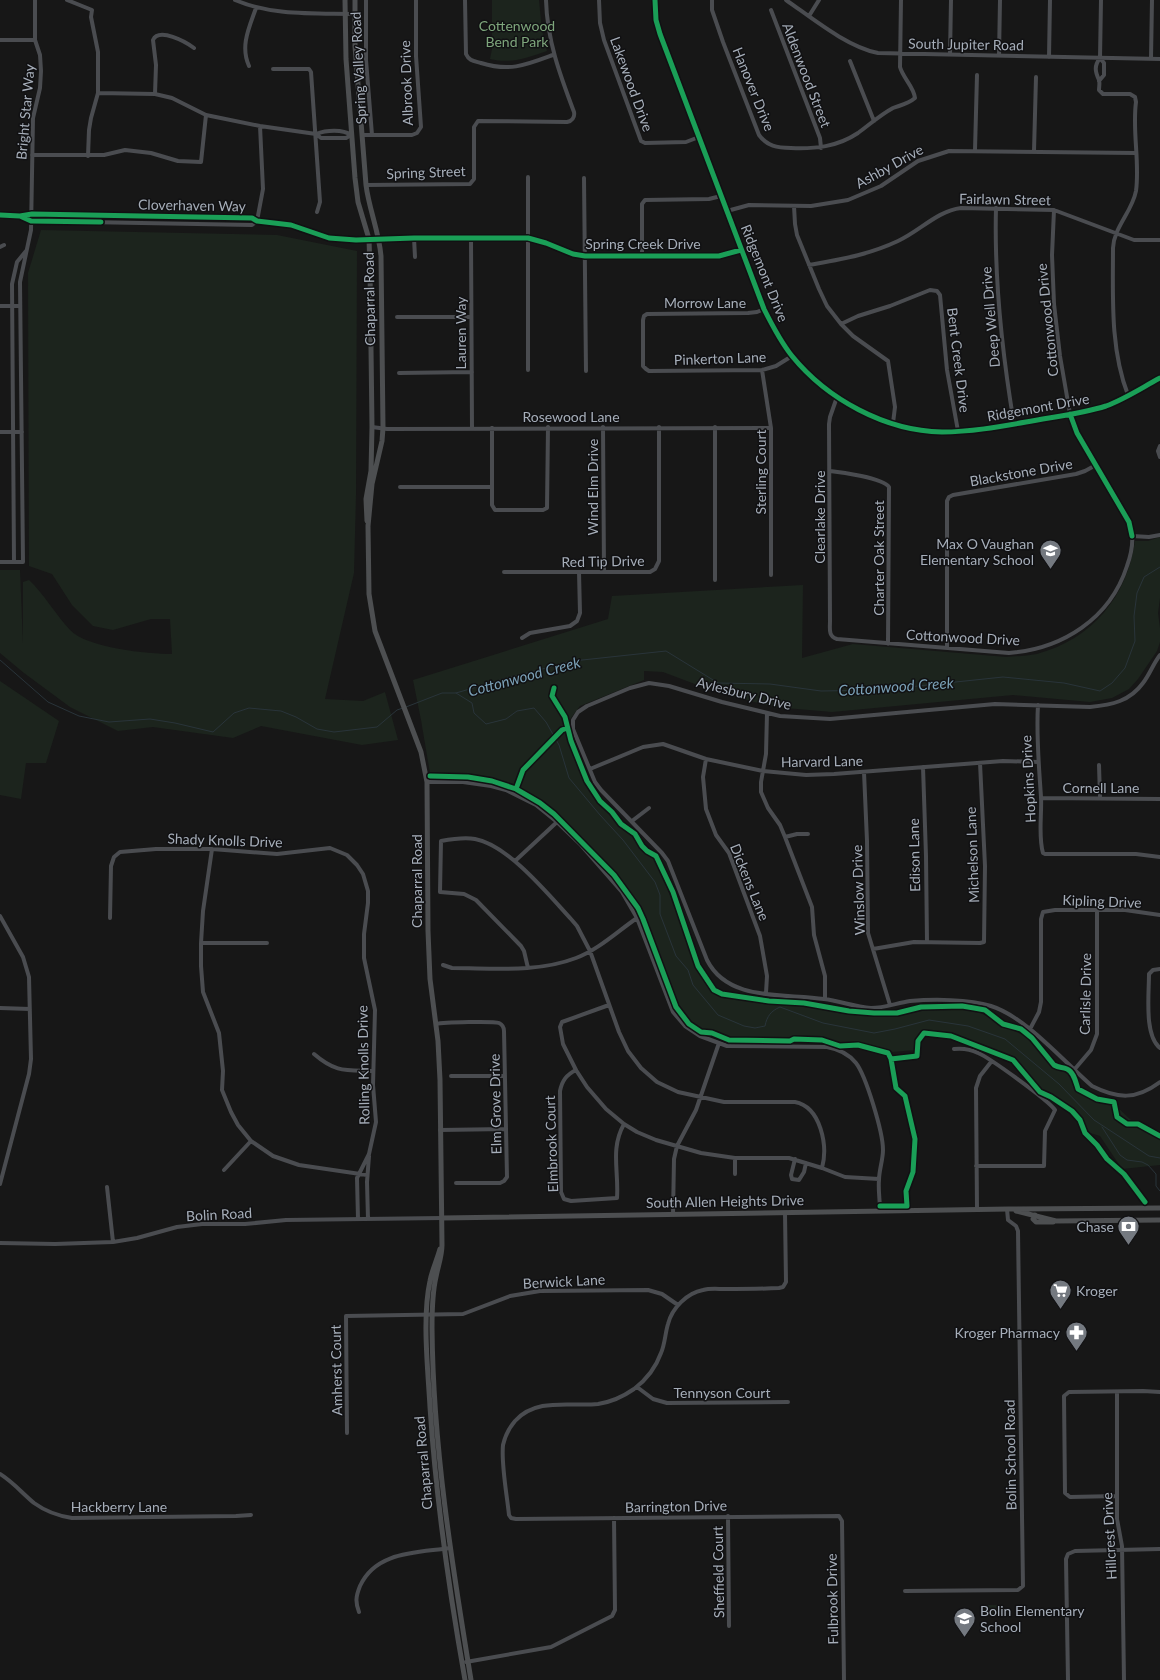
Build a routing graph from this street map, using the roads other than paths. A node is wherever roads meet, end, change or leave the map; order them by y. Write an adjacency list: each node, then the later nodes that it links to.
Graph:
1 (35, 0): 27 (street, Bright Star Way)
2 (67, 0): 43 (street)
3 (235, 0): 21 (street)
4 (346, 0): 23 (main road, Chaparral Road)
5 (355, 0): 24 (main road, Chaparral Road)
6 (366, 0): 51 (street, Spring Valley Road)
7 (416, 0): 51 (street, Albrook Drive)
8 (465, 0): 30 (street)
9 (546, 0): 30 (street)
10 (599, 0): 52 (street, Lakewood Drive)
11 (654, 0): 52 (street, Ridgemont Drive)
12 (712, 0): 53 (street, Hanover Drive)
13 (786, 0): 25 (street, South Jupiter Road)
14 (819, 0): 25 (street)
15 (900, 0): 29 (street)
16 (951, 0): 31 (street)
17 (1000, 0): 32 (street)
18 (1050, 0): 33 (street)
19 (1101, 0): 34 (street)
20 (1152, 0): 35 (street)
21 (256, 8): 23 (street); 38 (street)
22 (771, 10): 53 (street, Aldenwood Street)
23 (345, 14): 24 (street); 50 (main road, Chaparral Road)
24 (355, 14): 49 (main road, Chaparral Road)
25 (809, 16): 29 (street, South Jupiter Road)
26 (0, 40): 27 (street)
27 (35, 40): 57 (street, Bright Star Way)
28 (194, 48): 44 (street)
29 (899, 54): 31 (street, South Jupiter Road); 46 (street, Hanover Drive)
30 (553, 55): 61 (street, Spring Street)
31 (950, 55): 32 (street, South Jupiter Road)
32 (999, 56): 33 (street, South Jupiter Road)
33 (1049, 57): 34 (street, South Jupiter Road)
34 (1100, 58): 35 (street, South Jupiter Road); 42 (street); 42 (street)
35 (1151, 58): 36 (street, South Jupiter Road)
36 (1160, 58)
37 (850, 61): 46 (street)
38 (249, 66)
39 (273, 69): 48 (street)
40 (977, 75): 54 (street)
41 (1036, 76): 55 (street)
42 (1099, 81): 56 (street)
43 (98, 92): 44 (street); 58 (street)
44 (154, 94): 45 (street)
45 (206, 115): 47 (street); 58 (street)
46 (874, 121): 53 (street, Hanover Drive)
47 (260, 126): 48 (street); 72 (street)
48 (316, 134): 50 (street); 67 (street)
49 (362, 134): 50 (main road); 51 (street, Albrook Drive); 61 (main road, Chaparral Road)
50 (352, 135): 78 (main road, Chaparral Road)
51 (372, 135)
52 (699, 137): 62 (street, Ridgemont Drive)
53 (821, 148)
54 (975, 150): 55 (street, Ashby Drive); 63 (street, Ashby Drive)
55 (1034, 151): 56 (street, Ashby Drive)
56 (1136, 153): 73 (street)
57 (32, 155): 58 (street); 68 (street, Bright Star Way)
58 (88, 156)
59 (528, 177): 76 (street)
60 (584, 178): 82 (street)
61 (366, 184): 77 (main road, Chaparral Road)
62 (721, 196): 66 (street, Ridgemont Drive); 84 (street)
63 (794, 206): 66 (street, Ashby Drive); 85 (street)
64 (996, 208): 65 (street, Fairlawn Street); 85 (street, Fairlawn Street); 105 (street, Deep Well Drive)
65 (1054, 210): 73 (street, Fairlawn Street); 103 (street, Cottonwood Drive)
66 (727, 211): 80 (street, Ridgemont Drive)
67 (317, 212)
68 (32, 214): 70 (street, Cloverhaven Way); 71 (street, Bright Star Way); 72 (street, Cloverhaven Way)
69 (0, 215): 70 (street, Cloverhaven Way)
70 (20, 216): 71 (street, Cloverhaven Way)
71 (31, 221): 72 (street, Cloverhaven Way); 81 (street, Bright Star Way)
72 (257, 222): 78 (street, Cloverhaven Way)
73 (1116, 234): 79 (street, Fairlawn Street); 101 (street)
74 (414, 238): 75 (street, Spring Creek Drive); 77 (street, Spring Creek Drive); 83 (street)
75 (471, 238): 76 (street, Spring Creek Drive); 91 (street, Lauren Way)
76 (528, 238): 82 (street, Spring Creek Drive); 95 (street)
77 (379, 239): 78 (street, Cloverhaven Way); 110 (main road, Chaparral Road)
78 (369, 240): 106 (main road, Chaparral Road)
79 (1160, 240)
80 (741, 250): 84 (street, Spring Creek Drive); 89 (street, Ridgemont Drive)
81 (26, 251): 87 (street, Bright Star Way); 88 (street, Bright Star Way)
82 (585, 256): 84 (street, Spring Creek Drive); 97 (street)
83 (415, 257)
84 (642, 257)
85 (809, 265): 92 (street)
86 (0, 306): 87 (street)
87 (11, 306): 88 (street); 117 (street, Bright Star Way)
88 (20, 306): 118 (street, Bright Star Way)
89 (764, 309): 93 (street, Ridgemont Drive); 94 (street, Morrow Lane)
90 (397, 317): 91 (street)
91 (471, 317): 99 (street, Lauren Way)
92 (841, 324): 104 (street); 115 (street, Bent Creek Drive)
93 (792, 356): 96 (street, Pinkerton Lane); 102 (street, Ridgemont Drive)
94 (646, 369): 96 (street, Pinkerton Lane)
95 (528, 370)
96 (762, 370): 114 (street, Sterling Court)
97 (586, 371)
98 (398, 372): 99 (street)
99 (472, 372): 111 (street, Lauren Way)
100 (1160, 378): 101 (street, Ridgemont Drive)
101 (1128, 395): 103 (street, Ridgemont Drive)
102 (838, 397): 104 (street, Ridgemont Drive); 122 (street, Clearlake Drive)
103 (1070, 414): 105 (street, Ridgemont Drive); 121 (street, Cottonwood Drive)
104 (892, 423): 115 (street, Ridgemont Drive)
105 (1014, 424): 115 (street, Ridgemont Drive)
106 (372, 427): 110 (street, Rosewood Lane); 125 (main road, Chaparral Road)
107 (603, 427): 108 (street, Rosewood Lane); 113 (street, Rosewood Lane); 132 (street, Wind Elm Drive)
108 (659, 427): 109 (street, Rosewood Lane); 132 (street, Red Tip Drive)
109 (715, 427): 114 (street, Rosewood Lane); 134 (street)
110 (383, 428): 111 (street, Rosewood Lane); 125 (main road, Chaparral Road)
111 (472, 428): 112 (street, Rosewood Lane)
112 (492, 428): 113 (street, Rosewood Lane); 124 (street)
113 (548, 428): 124 (street)
114 (771, 428): 133 (street, Sterling Court)
115 (958, 431)
116 (0, 432): 117 (street)
117 (14, 432): 118 (street); 129 (street, Bright Star Way)
118 (22, 432): 129 (street, Bright Star Way)
119 (1159, 448): 120 (street)
120 (1160, 457)
121 (1096, 465): 127 (street, Cottonwood Drive); 138 (street, Blackstone Drive)
122 (830, 471): 135 (street, Clearlake Drive); 137 (street, Charter Oak Street)
123 (400, 487): 124 (street)
124 (492, 487)
125 (368, 526): 150 (main road, Chaparral Road)
126 (1160, 535): 127 (street)
127 (1132, 536): 138 (street, Cottonwood Drive)
128 (0, 562): 129 (street)
129 (14, 562)
130 (504, 572): 131 (street, Red Tip Drive)
131 (579, 572): 132 (street, Red Tip Drive); 136 (street)
132 (604, 572)
133 (771, 575)
134 (715, 580)
135 (832, 637): 137 (street, Cottonwood Drive)
136 (522, 638)
137 (888, 644): 138 (street, Cottonwood Drive)
138 (947, 648)
139 (1160, 655): 140 (street, Aylesbury Drive)
140 (1038, 705): 141 (street, Aylesbury Drive); 143 (street, Hopkins Drive)
141 (767, 714): 147 (street, Aylesbury Drive); 148 (street)
142 (706, 759): 147 (street, Harvard Lane); 148 (street, Harvard Lane); 176 (street, Dickens Lane)
143 (1038, 762): 144 (street, Harvard Lane); 152 (street, Hopkins Drive)
144 (980, 763): 146 (street, Harvard Lane); 168 (street, Michelson Lane)
145 (1099, 765): 151 (street)
146 (922, 767): 149 (street, Harvard Lane); 168 (street, Edison Lane)
147 (590, 769): 155 (street)
148 (762, 771): 149 (street, Harvard Lane); 158 (street)
149 (864, 772): 171 (street, Winslow Drive)
150 (427, 782): 156 (street); 182 (main road, Chaparral Road)
151 (1100, 797): 152 (street, Cornell Lane); 153 (street, Cornell Lane)
152 (1041, 798): 161 (street, Hopkins Drive)
153 (1160, 799)
154 (649, 808): 155 (street)
155 (632, 821): 176 (street)
156 (557, 822): 162 (street); 167 (street)
157 (808, 834): 158 (street)
158 (785, 838): 177 (street)
159 (332, 848): 160 (street, Shady Knolls Drive); 191 (street, Rolling Knolls Drive)
160 (212, 849): 166 (street, Shady Knolls Drive); 169 (street)
161 (1160, 857)
162 (515, 861): 172 (street); 174 (street)
163 (1096, 911): 164 (street, Kipling Drive); 183 (street, Kipling Drive); 190 (street, Carlisle Drive)
164 (1160, 915)
165 (0, 916): 181 (street)
166 (110, 918)
167 (637, 918): 172 (street); 184 (street)
168 (926, 942): 171 (street)
169 (200, 943): 170 (street); 199 (street)
170 (267, 943)
171 (873, 949): 179 (street, Winslow Drive)
172 (590, 951): 174 (street); 178 (street)
173 (443, 965): 174 (street)
174 (528, 968)
175 (1160, 970): 185 (street)
176 (766, 993): 177 (street)
177 (825, 999): 179 (street)
178 (609, 1005): 189 (street); 195 (street)
179 (890, 1005): 183 (street)
180 (0, 1008): 181 (street)
181 (30, 1009): 213 (street)
182 (436, 1024): 193 (street, Elm Grove Drive); 198 (main road, Chaparral Road)
183 (1030, 1029): 190 (street)
184 (719, 1043): 195 (street); 211 (street)
185 (1160, 1048)
186 (954, 1049): 188 (street)
187 (314, 1054): 191 (street)
188 (991, 1062): 205 (street); 205 (street)
189 (576, 1070): 196 (street); 196 (street, Elmbrook Court)
190 (1074, 1070): 194 (street)
191 (373, 1071): 201 (street, Rolling Knolls Drive)
192 (451, 1076): 193 (street)
193 (505, 1076): 197 (street, Elm Grove Drive)
194 (1160, 1082)
195 (701, 1096): 200 (street); 206 (street)
196 (624, 1124): 200 (street)
197 (506, 1129): 198 (street); 212 (street, Elm Grove Drive)
198 (440, 1130): 226 (main road, Chaparral Road)
199 (251, 1141): 207 (street); 208 (street)
200 (677, 1146): 202 (street); 224 (street)
201 (369, 1154): 208 (street, Rolling Knolls Drive); 209 (street, Rolling Knolls Drive)
202 (735, 1158): 203 (street); 210 (street)
203 (796, 1160): 204 (street); 204 (street)
204 (806, 1163): 206 (street)
205 (976, 1166): 220 (street)
206 (822, 1168): 211 (street)
207 (224, 1170)
208 (360, 1174): 209 (street); 215 (street, Rolling Knolls Drive)
209 (368, 1174): 216 (street, Rolling Knolls Drive)
210 (735, 1174)
211 (879, 1179): 222 (street)
212 (456, 1183)
213 (0, 1184)
214 (106, 1187): 231 (street)
215 (357, 1204): 216 (street); 227 (street, Rolling Knolls Drive)
216 (368, 1204): 228 (street, Rolling Knolls Drive)
217 (1070, 1208): 218 (main road, South Allen Heights Drive); 221 (main road, South Allen Heights Drive); 225 (main road)
218 (1148, 1208): 219 (main road, South Allen Heights Drive); 229 (main road)
219 (1160, 1208)
220 (977, 1209): 221 (main road, South Allen Heights Drive); 222 (main road, South Allen Heights Drive)
221 (1008, 1209): 225 (main road, South Allen Heights Drive); 249 (street, Bolin School Road)
222 (880, 1210): 223 (main road, South Allen Heights Drive)
223 (785, 1213): 224 (main road, South Allen Heights Drive); 233 (street)
224 (673, 1214): 226 (main road, South Allen Heights Drive)
225 (1034, 1215): 229 (main road, South Allen Heights Drive)
226 (442, 1218): 228 (street, Bolin Road); 234 (main road, Chaparral Road)
227 (358, 1219): 228 (street, Bolin Road); 231 (street, Bolin Road)
228 (368, 1219)
229 (1148, 1220): 230 (main road, South Allen Heights Drive)
230 (1160, 1220)
231 (113, 1242): 232 (street, Bolin Road)
232 (0, 1243)
233 (678, 1305): 234 (street, Berwick Lane); 235 (street)
234 (429, 1315): 239 (street, Amherst Court); 246 (main road, Chaparral Road)
235 (637, 1387): 238 (street, Tennyson Court); 245 (street, Barrington Drive)
236 (1117, 1392): 237 (street); 241 (street, Hillcrest Drive); 241 (street)
237 (1160, 1392)
238 (788, 1402)
239 (347, 1433)
240 (0, 1474): 242 (street, Hackberry Lane)
241 (1117, 1496): 248 (street, Hillcrest Drive)
242 (251, 1515)
243 (728, 1516): 244 (street, Barrington Drive); 245 (street, Barrington Drive); 251 (street, Sheffield Court)
244 (840, 1517): 255 (street, Fulbrook Drive)
245 (614, 1518): 252 (street)
246 (447, 1549): 250 (street); 252 (main road, Chaparral Road)
247 (1160, 1549): 248 (street)
248 (1122, 1550): 256 (street); 257 (street, Hillcrest Drive)
249 (905, 1591)
250 (359, 1612)
251 (729, 1626)
252 (465, 1663): 253 (main road, Chaparral Road); 254 (main road, Chaparral Road)
253 (465, 1680)
254 (471, 1680)
255 (844, 1680)
256 (1068, 1680)
257 (1124, 1680)

